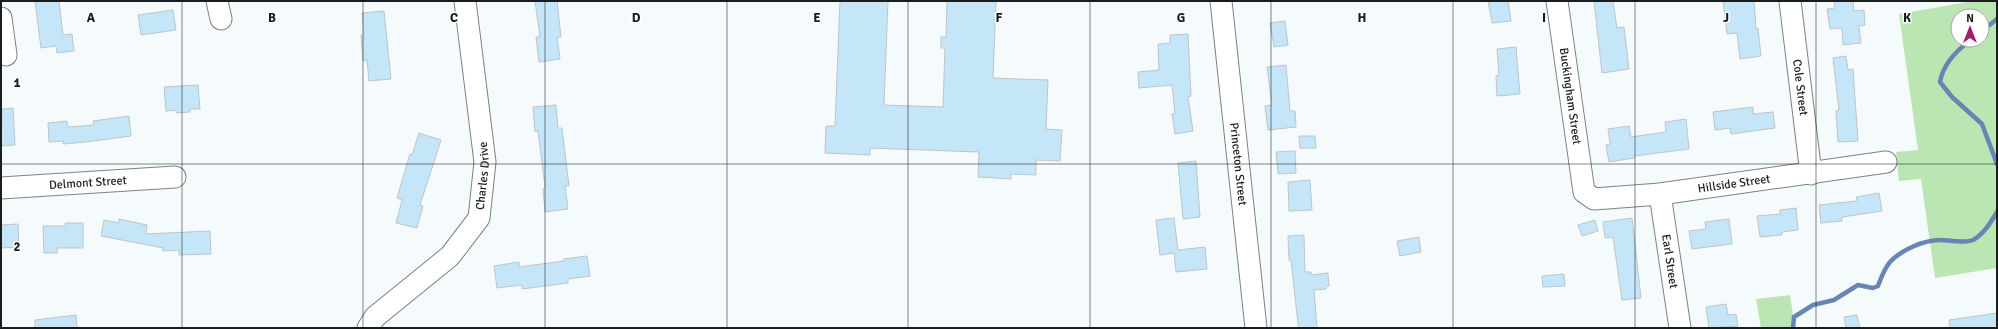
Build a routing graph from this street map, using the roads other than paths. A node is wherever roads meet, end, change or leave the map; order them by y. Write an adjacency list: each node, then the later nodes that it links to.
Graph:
1 (465, 1): 13 (street, Charles Drive)
2 (1221, 1): 14 (street, Princeton Street)
3 (1557, 1): 11 (street, Buckingham Street)
4 (1790, 1): 8 (street, Cole Street)
5 (1, 18): 6 (street)
6 (6, 55)
7 (1886, 162): 8 (street, Hillside Street)
8 (1811, 174): 12 (street, Hillside Street)
9 (175, 177): 10 (street, Delmont Street)
10 (1, 188)
11 (1584, 192): 12 (street, Hillside Street)
12 (1660, 194): 15 (street, Earl Street)
13 (368, 328)
14 (1256, 328)
15 (1680, 328)

